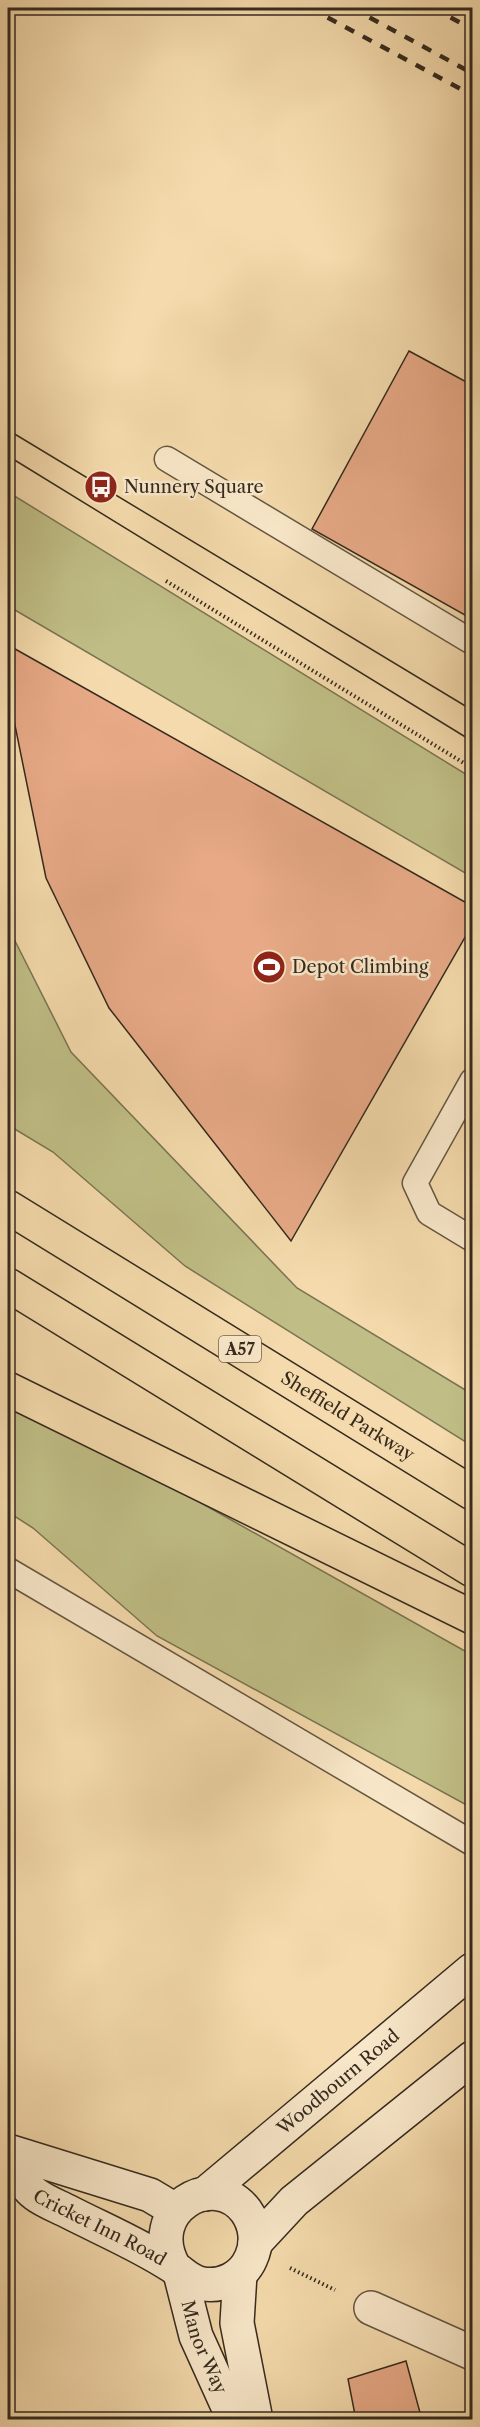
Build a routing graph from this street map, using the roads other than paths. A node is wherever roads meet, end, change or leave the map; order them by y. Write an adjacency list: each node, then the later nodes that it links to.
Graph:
1 (167, 459): 2 (lane)
2 (472, 642)
3 (472, 1081): 5 (lane)
4 (8, 1207): 8 (highway, Sheffield Parkway / A57)
5 (472, 1239)
6 (8, 1285): 10 (highway)
7 (8, 1389): 11 (highway)
8 (472, 1493)
9 (8, 1570): 12 (lane)
10 (472, 1570)
11 (472, 1617)
12 (472, 1843)
13 (472, 1970): 17 (street, Woodbourn Road)
14 (472, 2058): 19 (street)
15 (8, 2151): 18 (street, Cricket Inn Road)
16 (8, 2158): 20 (street, Cricket Inn Road)
17 (205, 2194): 18 (street); 19 (street, Manor Way)
18 (175, 2210): 20 (street, Manor Way)
19 (250, 2256): 20 (street, Manor Way); 24 (street, Manor Way)
20 (177, 2270): 23 (street, Manor Way)
21 (371, 2308): 22 (street)
22 (472, 2353)
23 (234, 2420)
24 (256, 2420)

